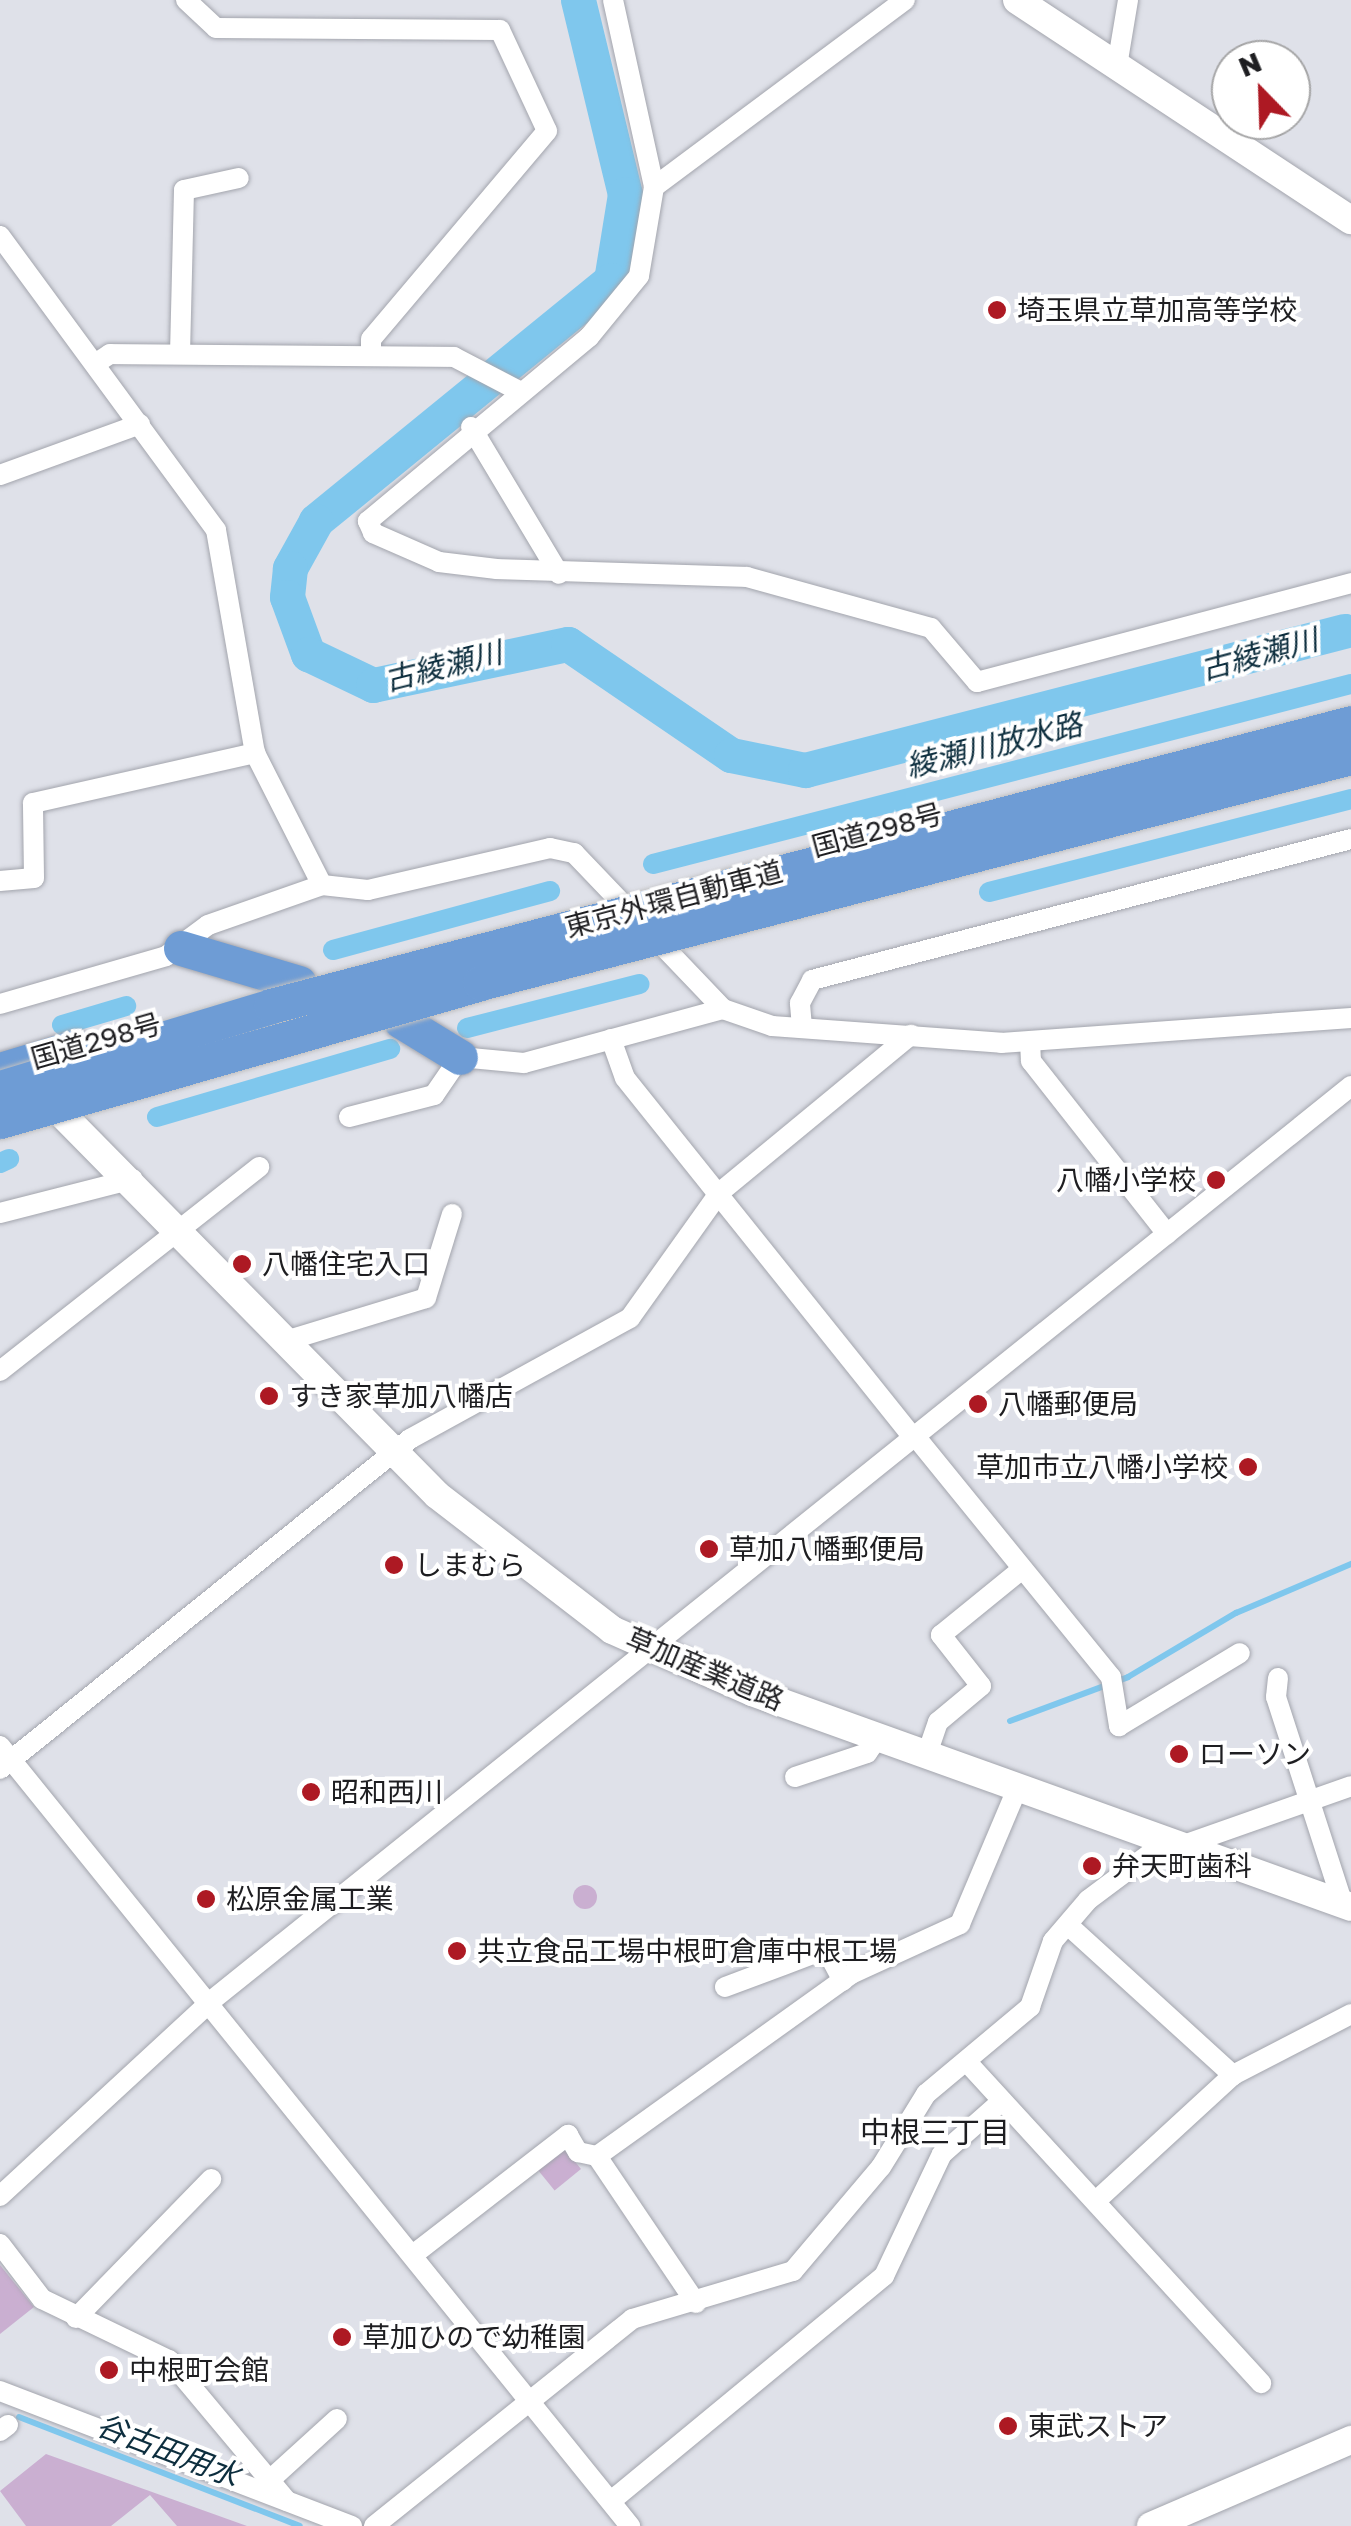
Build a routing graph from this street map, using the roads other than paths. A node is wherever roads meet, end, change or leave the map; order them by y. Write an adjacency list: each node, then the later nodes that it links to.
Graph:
1 (186, 0): 12 (street)
2 (613, 0): 8 (street)
3 (905, 0): 8 (street)
4 (1017, 0): 6 (main road)
5 (1128, 0): 6 (street)
6 (1117, 66): 9 (main road)
7 (238, 178): 11 (street)
8 (654, 187): 14 (street)
9 (1351, 220)
10 (0, 236): 13 (street)
11 (180, 354): 12 (street); 13 (street)
12 (371, 356): 14 (street)
13 (95, 364): 15 (street)
14 (513, 387): 16 (street)
15 (140, 424): 17 (street); 22 (street)
16 (471, 426): 18 (street); 18 (street)
17 (0, 474)
18 (558, 574): 19 (street)
19 (1351, 583)
20 (1351, 706): 28 (highway, 国道298号)
21 (1351, 723): 41 (highway, 東京外環自動車道, bridge)
22 (255, 753): 26 (street); 27 (street)
23 (1351, 757): 45 (highway, 東京外環自動車道, bridge)
24 (1351, 774): 30 (highway)
25 (1351, 839): 36 (street)
26 (0, 882)
27 (322, 886): 28 (street); 29 (street)
28 (622, 897): 30 (street); 31 (highway, 国道298号)
29 (181, 948): 31 (highway); 32 (street)
30 (671, 950): 33 (street); 35 (highway)
31 (299, 983): 41 (highway, 国道298号)
32 (0, 1004)
33 (724, 1009): 36 (street); 38 (street)
34 (1351, 1018): 39 (street)
35 (401, 1021): 40 (highway); 43 (highway)
36 (802, 1027): 37 (street)
37 (911, 1035): 39 (street); 49 (street)
38 (612, 1039): 40 (street); 49 (street)
39 (1030, 1042): 53 (street)
40 (460, 1057): 44 (street)
41 (2, 1071): 43 (main road, 草加産業道路)
42 (1351, 1086): 53 (street)
43 (69, 1116): 46 (highway); 48 (main road, 草加産業道路)
44 (349, 1117)
45 (0, 1121)
46 (0, 1138)
47 (259, 1166): 52 (street)
48 (136, 1179): 50 (street); 52 (main road, 草加産業道路)
49 (719, 1193): 56 (street); 57 (street)
50 (0, 1212)
51 (452, 1214): 54 (street)
52 (184, 1228): 54 (main road, 草加産業道路); 55 (street)
53 (1167, 1234): 56 (street)
54 (289, 1340): 57 (main road, 草加産業道路)
55 (0, 1372)
56 (914, 1437): 58 (street); 59 (street)
57 (393, 1452): 59 (main road, 草加産業道路); 64 (street)
58 (1022, 1570): 60 (street); 63 (street)
59 (647, 1649): 62 (main road, 草加産業道路); 74 (street)
60 (1240, 1653)
61 (1278, 1678): 68 (street)
62 (879, 1736): 63 (main road, 草加産業道路); 65 (street)
63 (927, 1754): 66 (main road, 草加産業道路)
64 (4, 1759): 74 (street)
65 (795, 1777)
66 (1018, 1786): 69 (main road, 草加産業道路); 72 (street)
67 (1351, 1786): 68 (street)
68 (1310, 1796): 69 (street); 70 (street)
69 (1174, 1843): 70 (main road, 草加産業道路); 71 (street)
70 (1347, 1906)
71 (1069, 1926): 76 (street); 77 (street)
72 (843, 1981): 73 (street); 79 (street)
73 (724, 1987)
74 (211, 2000): 81 (street); 84 (street)
75 (1351, 2014): 77 (street)
76 (966, 2061): 78 (street); 85 (street)
77 (1233, 2075): 82 (street)
78 (1002, 2101): 82 (street); 96 (street)
79 (596, 2156): 84 (street); 85 (street)
80 (212, 2179): 86 (street)
81 (0, 2196)
82 (1098, 2200): 87 (street)
83 (0, 2244): 86 (street)
84 (414, 2254): 89 (street)
85 (696, 2304): 89 (street)
86 (76, 2318): 94 (street)
87 (1261, 2384)
88 (0, 2391): 95 (street)
89 (531, 2398): 96 (street); 98 (street)
90 (337, 2419): 94 (street)
91 (0, 2422): 92 (street)
92 (0, 2431)
93 (1351, 2440): 100 (main road)
94 (271, 2480): 95 (street)
95 (287, 2501): 97 (street)
96 (610, 2501): 99 (street)
97 (352, 2526)
98 (374, 2526)
99 (630, 2526)
100 (1151, 2526)

